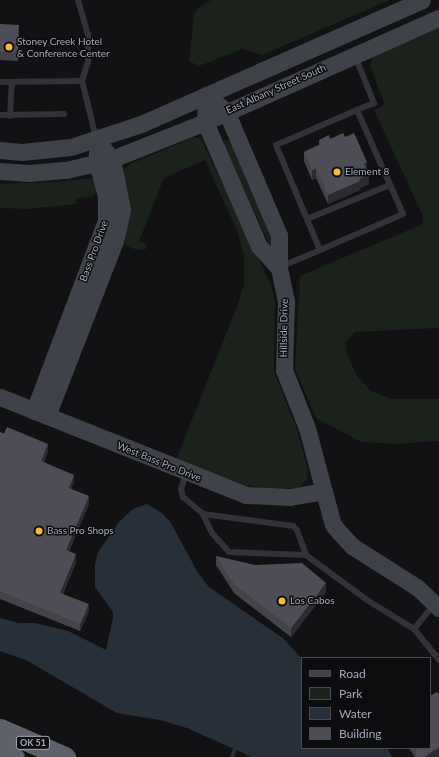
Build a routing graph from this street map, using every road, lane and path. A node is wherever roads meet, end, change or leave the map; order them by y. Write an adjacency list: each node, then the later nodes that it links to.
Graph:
1 (78, 0): 5 (lane)
2 (422, 0): 8 (street)
3 (439, 18): 4 (street, East Albany Street South)
4 (355, 54): 9 (lane); 10 (street, East Albany Street South)
5 (82, 80): 7 (lane); 15 (lane)
6 (0, 82): 7 (lane)
7 (12, 83): 13 (lane)
8 (206, 95): 10 (street); 14 (street); 15 (street)
9 (357, 110): 19 (lane); 20 (lane)
10 (226, 111): 14 (street, East Albany Street South); 22 (street, Hillside Drive)
11 (64, 114): 13 (lane)
12 (0, 115): 13 (lane)
13 (10, 116)
14 (205, 122): 17 (street, East Albany Street South); 22 (street)
15 (97, 140): 16 (street); 17 (street, Bass Pro Drive)
16 (0, 150)
17 (104, 161): 18 (street, East Albany Street South); 24 (street, Bass Pro Drive)
18 (0, 171)
19 (390, 185): 20 (lane); 21 (lane)
20 (307, 219): 21 (lane)
21 (320, 250): 22 (lane)
22 (279, 268): 26 (street, Hillside Drive)
23 (0, 397): 24 (street, West Bass Pro Drive)
24 (40, 413): 25 (street, West Bass Pro Drive)
25 (186, 473): 26 (street, West Bass Pro Drive); 27 (lane)
26 (323, 490): 29 (street, Hillside Drive)
27 (203, 514): 28 (lane); 28 (lane)
28 (306, 555): 30 (lane)
29 (437, 606): 30 (lane)
30 (414, 629): 31 (lane)
31 (439, 660)
32 (0, 729): 35 (highway, OK 51)
33 (0, 751): 34 (highway, OK 51)
34 (14, 757)
35 (65, 757)

